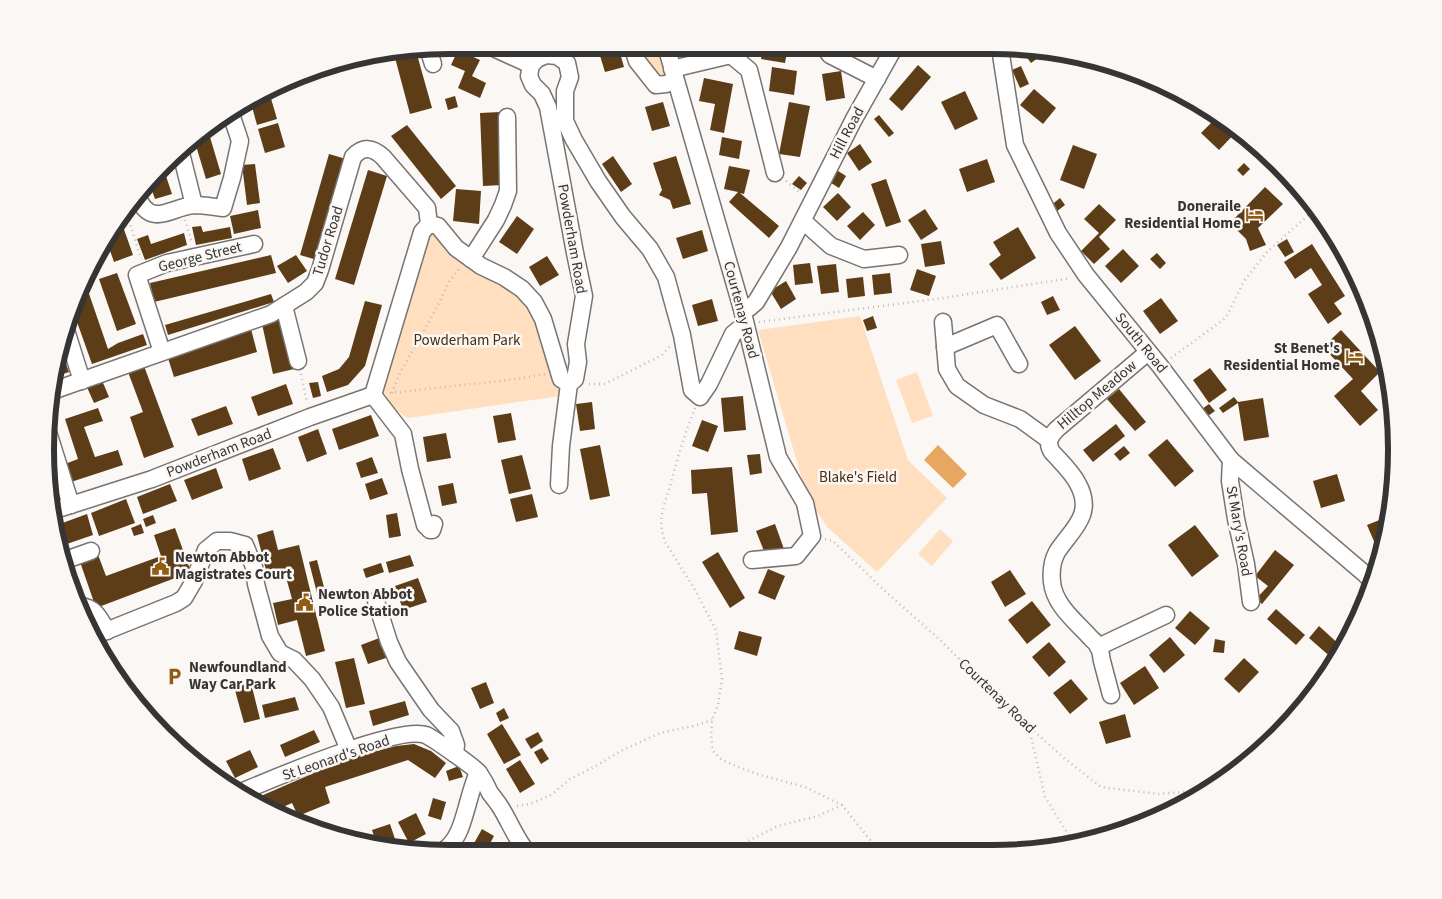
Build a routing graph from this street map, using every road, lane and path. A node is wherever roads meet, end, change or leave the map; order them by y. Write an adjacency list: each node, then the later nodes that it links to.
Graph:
1 (512, 54): 9 (street)
2 (635, 54): 10 (street)
3 (668, 54): 10 (street, Courtenay Road)
4 (725, 54): 10 (street)
5 (736, 54): 15 (street)
6 (829, 54): 11 (street)
7 (891, 54): 11 (street, Hill Road)
8 (1001, 54): 28 (street, South Road)
9 (531, 65): 32 (street); 42 (street, Powderham Road)
10 (674, 74): 30 (street, Courtenay Road)
11 (877, 79): 16 (street, Hill Road)
12 (507, 117): 26 (street)
13 (233, 119): 18 (street)
14 (182, 159): 18 (street)
15 (775, 173): 16 (path)
16 (812, 202): 21 (street, Hill Road)
17 (140, 203): 18 (street)
18 (188, 207): 25 (path)
19 (1310, 214): 39 (path)
20 (128, 219): 27 (path)
21 (802, 220): 24 (street); 30 (street, Hill Road)
22 (429, 224): 26 (street); 29 (street, Tudor Road); 45 (street)
23 (254, 244): 25 (street, George Street)
24 (899, 255)
25 (196, 257): 27 (street, George Street)
26 (469, 258): 40 (path); 42 (street)
27 (145, 272): 35 (street, George Street)
28 (1086, 275): 30 (path); 36 (street, South Road)
29 (284, 306): 35 (street, Tudor Road); 37 (street)
30 (744, 316): 46 (street); 55 (street, Courtenay Road)
31 (943, 322): 34 (street, Hilltop Meadow)
32 (682, 336): 43 (path); 46 (street)
33 (69, 340): 41 (street)
34 (945, 347): 38 (street); 48 (street, Hilltop Meadow)
35 (162, 352): 41 (street, Tudor Road)
36 (1148, 352): 39 (street, South Road); 48 (street, Hilltop Meadow)
37 (298, 361): 47 (path)
38 (1019, 364)
39 (1160, 366): 50 (street, South Road)
40 (550, 374)
41 (82, 381): 44 (street, Tudor Road)
42 (569, 384): 51 (street, Powderham Road)
43 (588, 384)
44 (58, 389)
45 (373, 395): 47 (street, Powderham Road); 54 (street)
46 (700, 397): 67 (path)
47 (310, 417): 52 (street, Powderham Road)
48 (1049, 440): 65 (street, Hilltop Meadow)
49 (54, 451): 52 (street)
50 (1231, 460): 59 (street, South Road); 61 (street, St Mary's Road)
51 (560, 485)
52 (71, 505): 53 (street, Powderham Road)
53 (58, 509)
54 (434, 524)
55 (812, 536): 58 (street); 68 (path, Courtenay Road)
56 (91, 551): 57 (street)
57 (69, 559)
58 (752, 560)
59 (1367, 576)
60 (376, 601): 70 (street)
61 (1251, 602)
62 (87, 608): 64 (street)
63 (1166, 615): 65 (street)
64 (102, 633): 69 (street)
65 (1098, 646): 66 (street, Hilltop Meadow)
66 (1111, 695)
67 (712, 720): 74 (path); 75 (path)
68 (1028, 726): 73 (path, Courtenay Road); 76 (path)
69 (349, 750): 70 (street, St Leonard's Road); 72 (street, St Leonard's Road)
70 (455, 754): 71 (street, St Leonard's Road)
71 (478, 772): 75 (street, St Leonard's Road); 77 (street)
72 (248, 789)
73 (1191, 791)
74 (842, 805): 79 (path); 80 (path)
75 (500, 807): 78 (street, St Leonard's Road)
76 (1070, 838)
77 (451, 845)
78 (522, 845)
79 (740, 845)
80 (871, 845)

